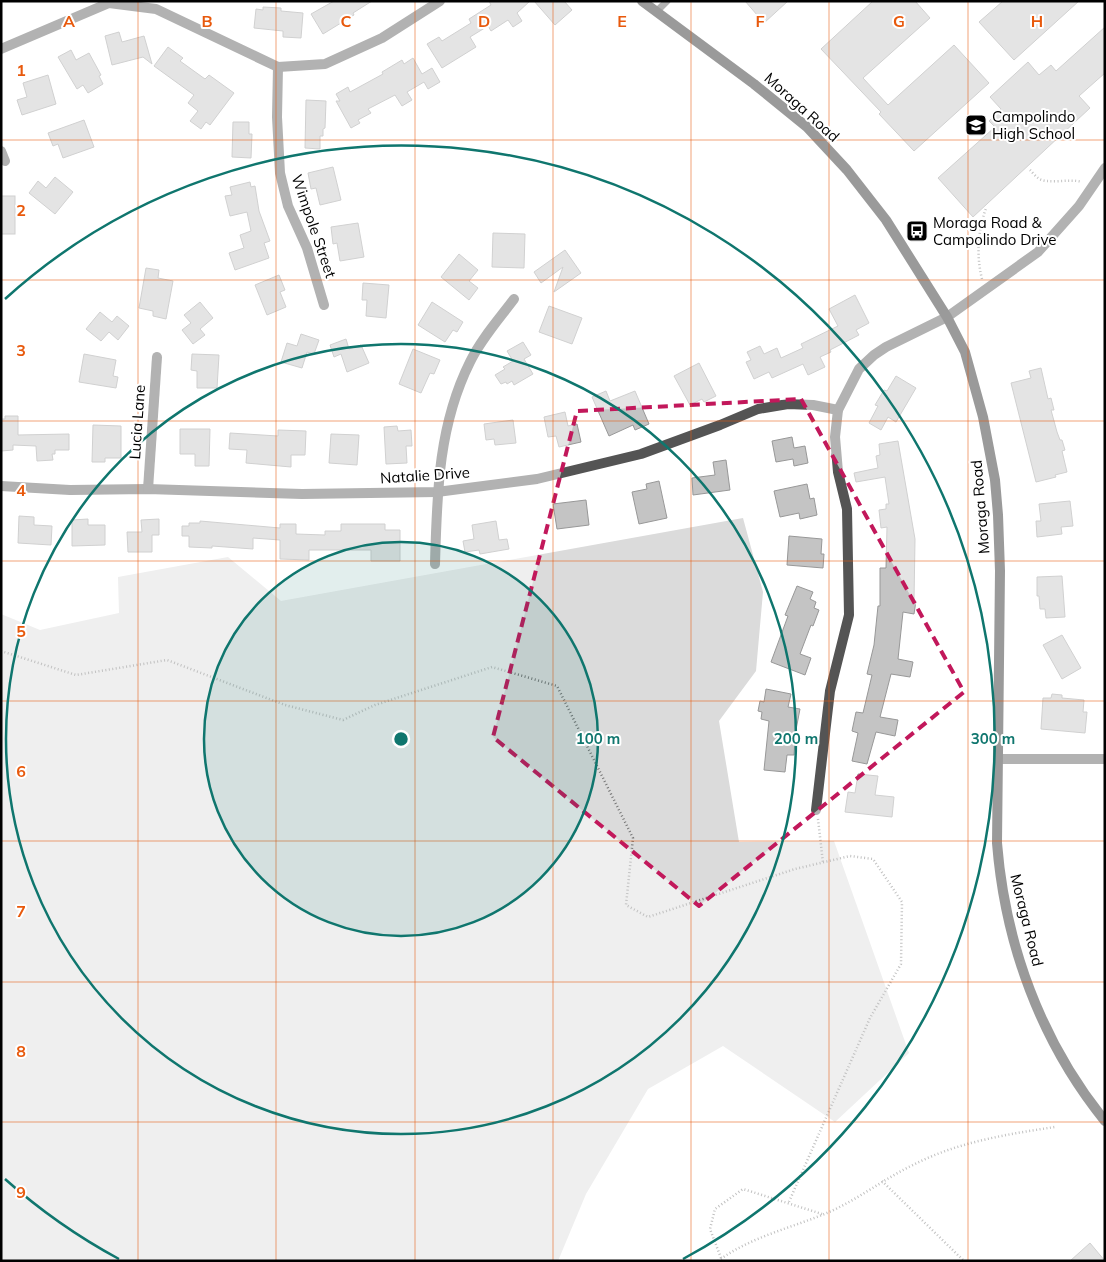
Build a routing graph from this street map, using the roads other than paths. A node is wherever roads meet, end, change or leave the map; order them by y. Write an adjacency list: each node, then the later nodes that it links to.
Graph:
1 (440, 1): 7 (street)
2 (642, 1): 5 (main road, Moraga Road)
3 (667, 1): 5 (lane)
4 (157, 5): 6 (street); 7 (street)
5 (656, 12): 11 (main road, Moraga Road)
6 (1, 49)
7 (278, 67): 10 (street, Wimpole Street)
8 (1105, 168): 11 (street)
9 (514, 299): 16 (street)
10 (324, 305)
11 (947, 317): 13 (street); 18 (main road, Moraga Road)
12 (157, 357): 15 (street, Lucia Lane)
13 (838, 410): 16 (street, Natalie Drive); 20 (street)
14 (1, 486): 15 (street, Natalie Drive)
15 (148, 490): 16 (street, Natalie Drive)
16 (437, 492): 17 (street)
17 (435, 564)
18 (999, 759): 19 (street); 21 (main road, Moraga Road)
19 (1105, 759)
20 (816, 810)
21 (1105, 1121)

